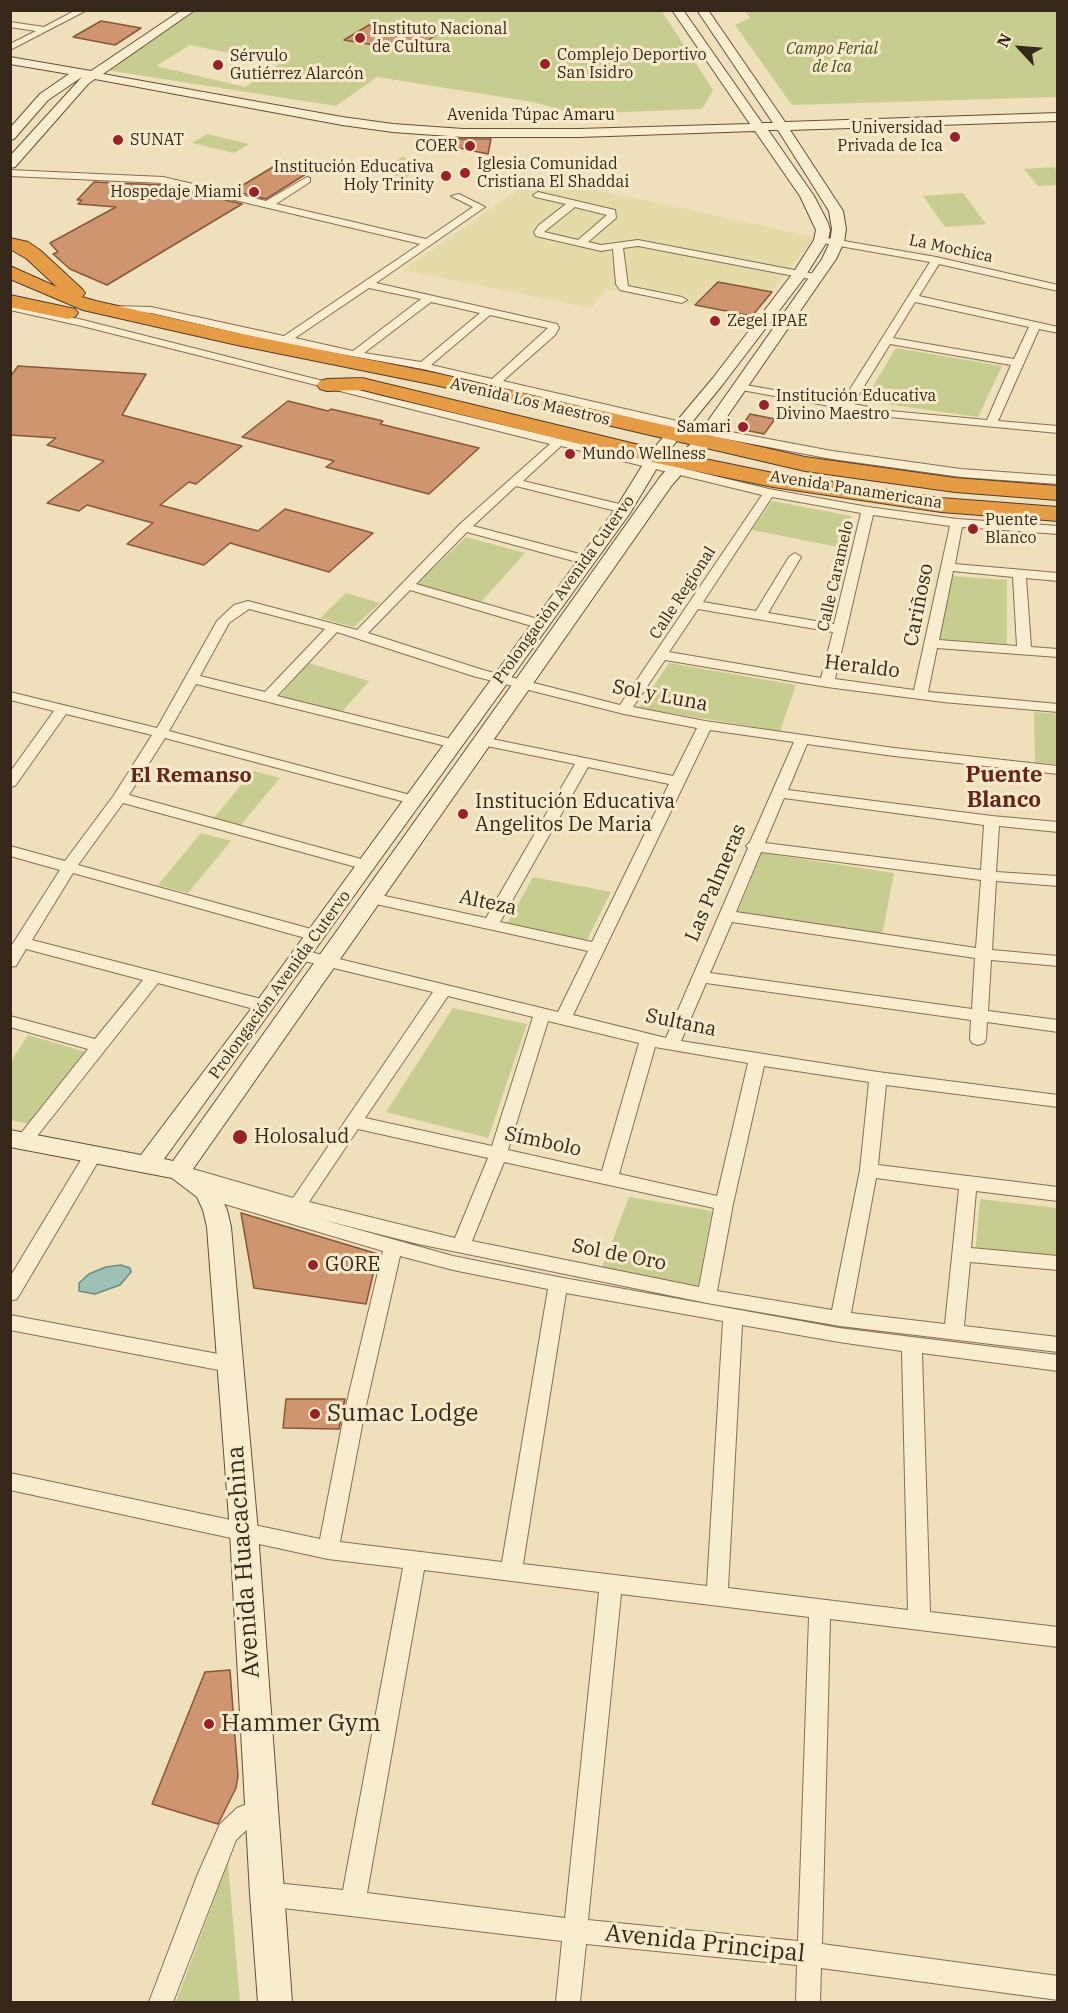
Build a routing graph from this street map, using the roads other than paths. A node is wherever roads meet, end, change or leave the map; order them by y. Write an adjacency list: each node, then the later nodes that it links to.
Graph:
1 (83, 10): 7 (street)
2 (179, 10): 13 (street)
3 (190, 10): 13 (street)
4 (677, 10): 9 (street)
5 (702, 10): 8 (street)
6 (10, 24): 7 (street)
7 (45, 30): 10 (street)
8 (724, 42): 9 (street); 16 (street)
9 (701, 43): 17 (street)
10 (10, 48)
11 (10, 54): 13 (street, Avenida Túpac Amaru)
12 (10, 60): 13 (street, Avenida Túpac Amaru)
13 (89, 71): 14 (street, Avenida Túpac Amaru); 23 (street); 29 (street)
14 (245, 99): 21 (street, Avenida Túpac Amaru); 27 (street, Avenida Túpac Amaru)
15 (932, 106): 22 (street)
16 (775, 110): 17 (street); 24 (street)
17 (742, 111): 25 (street)
18 (1058, 117): 22 (street, Avenida Túpac Amaru)
19 (561, 119): 27 (street)
20 (594, 119): 26 (street)
21 (531, 120)
22 (942, 120): 24 (street, Avenida Túpac Amaru)
23 (15, 125): 28 (street)
24 (780, 125): 25 (street, Avenida Túpac Amaru); 36 (street)
25 (758, 126): 26 (street, Avenida Túpac Amaru); 37 (street)
26 (602, 132): 27 (street, Avenida Túpac Amaru)
27 (562, 134)
28 (10, 136)
29 (10, 164)
30 (10, 173): 35 (street)
31 (307, 180): 35 (street)
32 (538, 195): 34 (street)
33 (456, 196): 39 (street)
34 (574, 203): 42 (street); 42 (street)
35 (268, 204): 39 (street)
36 (836, 211): 37 (street); 40 (street)
37 (816, 212): 38 (street)
38 (821, 240): 40 (street, La Mochica); 46 (street, Prolongación Avenida Cutervo)
39 (426, 242): 47 (street)
40 (837, 242): 44 (street, La Mochica); 46 (street, Prolongación Avenida Cutervo)
41 (10, 243): 54 (highway)
42 (580, 243): 43 (street)
43 (618, 246): 46 (street); 51 (street)
44 (936, 260): 48 (street, La Mochica); 50 (street)
45 (10, 272): 54 (highway, Avenida Los Maestros)
46 (807, 276): 65 (street, Prolongación Avenida Cutervo); 68 (street, Prolongación Avenida Cutervo)
47 (367, 284): 49 (street); 59 (street)
48 (1058, 288)
49 (429, 298): 55 (street); 62 (street)
50 (913, 298): 57 (street); 60 (street)
51 (682, 300)
52 (10, 301): 56 (highway, Avenida Los Maestros)
53 (10, 307): 56 (street)
54 (106, 309): 59 (street); 61 (highway, Avenida Los Maestros)
55 (490, 310): 64 (street); 66 (street)
56 (83, 320): 67 (highway, Avenida Los Maestros); 69 (street)
57 (1035, 325): 58 (street); 63 (street)
58 (1058, 330)
59 (287, 339): 61 (street); 62 (street)
60 (887, 340): 63 (street); 70 (street)
61 (258, 344): 73 (highway, Avenida Los Maestros)
62 (356, 355): 64 (street)
63 (1017, 363): 71 (street)
64 (423, 366): 66 (street)
65 (720, 378): 68 (street); 73 (street, Prolongación Avenida Cutervo)
66 (494, 383): 73 (street)
67 (362, 384): 69 (highway); 76 (highway, Avenida Los Maestros)
68 (743, 384): 70 (street); 74 (street, Prolongación Avenida Cutervo)
69 (327, 385): 75 (street)
70 (845, 407): 71 (street)
71 (990, 425): 72 (street)
72 (1058, 430)
73 (677, 431): 74 (highway, Avenida Los Maestros); 76 (street, Prolongación Avenida Cutervo)
74 (705, 436): 77 (street, Prolongación Avenida Cutervo); 78 (street); 81 (highway, Avenida Los Maestros)
75 (559, 442): 76 (street); 79 (street)
76 (648, 461): 77 (highway, Avenida Los Maestros); 82 (street, Prolongación Avenida Cutervo)
77 (680, 466): 80 (street, Avenida Panamericana); 84 (highway, Avenida Los Maestros); 107 (street, Prolongación Avenida Cutervo)
78 (1058, 480)
79 (513, 482): 82 (street); 86 (street)
80 (769, 493): 83 (street, Avenida Panamericana); 94 (street, Calle Regional)
81 (1058, 493)
82 (624, 509): 89 (street, Prolongación Avenida Cutervo)
83 (868, 512): 85 (street, Avenida Panamericana); 98 (street, Calle Caramelo)
84 (1058, 514)
85 (957, 523): 87 (street, Avenida Panamericana); 90 (street, Cariñoso)
86 (464, 527): 89 (street); 93 (street)
87 (1058, 530)
88 (795, 557): 95 (street)
89 (586, 560): 96 (street, Prolongación Avenida Cutervo)
90 (946, 567): 91 (street); 100 (street, Cariñoso)
91 (1019, 574): 92 (street); 101 (street)
92 (1058, 577)
93 (406, 585): 96 (street); 99 (street)
94 (695, 605): 95 (street); 103 (street, Calle Regional)
95 (760, 616): 98 (street)
96 (540, 624): 105 (street, Prolongación Avenida Cutervo)
97 (334, 627): 99 (street, Sol y Luna); 104 (street, Sol y Luna); 110 (street)
98 (840, 629): 106 (street, Calle Caramelo)
99 (359, 635): 105 (street, Sol y Luna)
100 (931, 643): 101 (street); 108 (street, Cariñoso)
101 (1024, 650): 102 (street)
102 (1058, 653)
103 (662, 655): 106 (street, Heraldo); 113 (street, Calle Regional)
104 (190, 678): 110 (street); 115 (street, Sol y Luna)
105 (500, 679): 107 (street, Sol y Luna); 118 (street, Prolongación Avenida Cutervo)
106 (827, 683): 108 (street, Heraldo)
107 (522, 684): 113 (street, Sol y Luna); 117 (street, Prolongación Avenida Cutervo)
108 (920, 694): 111 (street, Heraldo)
109 (10, 696): 112 (street)
110 (268, 697): 118 (street)
111 (1058, 708)
112 (63, 709): 115 (street); 120 (street)
113 (624, 710): 114 (street, Sol y Luna)
114 (705, 725): 116 (street, Sol y Luna); 122 (street)
115 (161, 733): 125 (street, Sol y Luna); 126 (street)
116 (802, 739): 121 (street, Sol y Luna); 124 (street, Las Palmeras)
117 (482, 741): 119 (street); 135 (street, Prolongación Avenida Cutervo)
118 (454, 744): 126 (street, Prolongación Avenida Cutervo)
119 (584, 762): 122 (street); 137 (street)
120 (15, 769): 123 (street)
121 (1058, 770)
122 (678, 781): 140 (street)
123 (10, 783)
124 (777, 793): 127 (street); 129 (street, Las Palmeras)
125 (120, 797): 131 (street); 132 (street, Sol y Luna)
126 (413, 800): 131 (street, Prolongación Avenida Cutervo)
127 (992, 821): 128 (street); 133 (street)
128 (1058, 827)
129 (754, 846): 133 (street); 136 (street, Las Palmeras)
130 (10, 851): 132 (street)
131 (367, 865): 138 (street, Prolongación Avenida Cutervo)
132 (69, 867): 138 (street); 139 (street, Sol y Luna)
133 (989, 876): 134 (street); 141 (street)
134 (1058, 881)
135 (371, 898): 137 (street, Alteza); 145 (street, Prolongación Avenida Cutervo)
136 (726, 916): 141 (street); 146 (street, Las Palmeras)
137 (490, 925): 140 (street, Alteza)
138 (316, 936): 142 (street, Prolongación Avenida Cutervo)
139 (23, 943): 144 (street, Sol y Luna); 147 (street)
140 (596, 948): 152 (street)
141 (983, 954): 143 (street); 151 (street)
142 (302, 955): 145 (street, Sultana); 149 (street, Prolongación Avenida Cutervo)
143 (1058, 961)
144 (10, 962)
145 (326, 962): 148 (street, Sultana); 167 (street, Prolongación Avenida Cutervo)
146 (700, 977): 151 (street); 157 (street, Las Palmeras)
147 (154, 978): 149 (street); 158 (street)
148 (439, 996): 150 (street, Sultana); 162 (street)
149 (265, 1006): 166 (street, Prolongación Avenida Cutervo)
150 (542, 1014): 152 (street, Sultana); 165 (street)
151 (981, 1017): 154 (street); 156 (street)
152 (562, 1018): 155 (street, Sultana)
153 (10, 1021): 158 (street)
154 (1058, 1026)
155 (649, 1039): 157 (street, Sultana); 169 (street)
156 (978, 1040)
157 (671, 1044): 159 (street, Sultana)
158 (99, 1046): 163 (street)
159 (757, 1059): 160 (street, Sultana); 173 (street)
160 (878, 1078): 161 (street, Sultana); 168 (street)
161 (1058, 1101)
162 (354, 1122): 165 (street, Símbolo); 174 (street)
163 (17, 1139): 164 (street)
164 (93, 1155): 166 (street); 180 (street)
165 (498, 1155): 169 (street, Símbolo); 175 (street)
166 (147, 1165): 167 (street)
167 (179, 1170): 171 (street); 174 (street, Sol de Oro)
168 (869, 1170): 170 (street); 183 (street)
169 (609, 1178): 173 (street, Símbolo)
170 (968, 1185): 172 (street); 177 (street)
171 (207, 1192): 176 (street); 189 (street, Avenida Huacachina)
172 (1058, 1194)
173 (724, 1204): 181 (street)
174 (297, 1206): 175 (street, Sol de Oro)
175 (461, 1246): 181 (street, Sol de Oro)
176 (393, 1247): 179 (street); 192 (street)
177 (962, 1254): 178 (street); 185 (street)
178 (1058, 1263)
179 (558, 1284): 182 (street); 194 (street)
180 (10, 1294)
181 (707, 1296): 183 (street, Sol de Oro)
182 (733, 1317): 186 (street); 196 (street)
183 (840, 1319): 185 (street, Sol de Oro)
184 (10, 1322): 189 (street)
185 (954, 1333): 187 (street, Sol de Oro)
186 (912, 1345): 188 (street); 198 (street)
187 (1058, 1345)
188 (1058, 1363)
189 (229, 1364): 191 (street, Avenida Huacachina)
190 (10, 1481): 191 (street)
191 (244, 1532): 192 (street); 200 (street, Avenida Huacachina)
192 (328, 1550): 193 (street)
193 (415, 1560): 194 (street); 202 (street)
194 (511, 1571): 195 (street)
195 (610, 1583): 196 (street); 203 (street)
196 (717, 1596): 197 (street)
197 (820, 1608): 198 (street); 204 (street)
198 (919, 1620): 199 (street)
199 (1058, 1637)
200 (261, 1809): 201 (street, Avenida Huacachina); 206 (street)
201 (266, 1894): 202 (street, Avenida Principal); 207 (street, Avenida Huacachina)
202 (353, 1903): 203 (street, Avenida Principal)
203 (577, 1931): 204 (street, Avenida Principal); 208 (street)
204 (809, 1954): 205 (street, Avenida Principal); 209 (street)
205 (1058, 1988)
206 (161, 2002)
207 (275, 2002)
208 (568, 2002)
209 (808, 2002)

